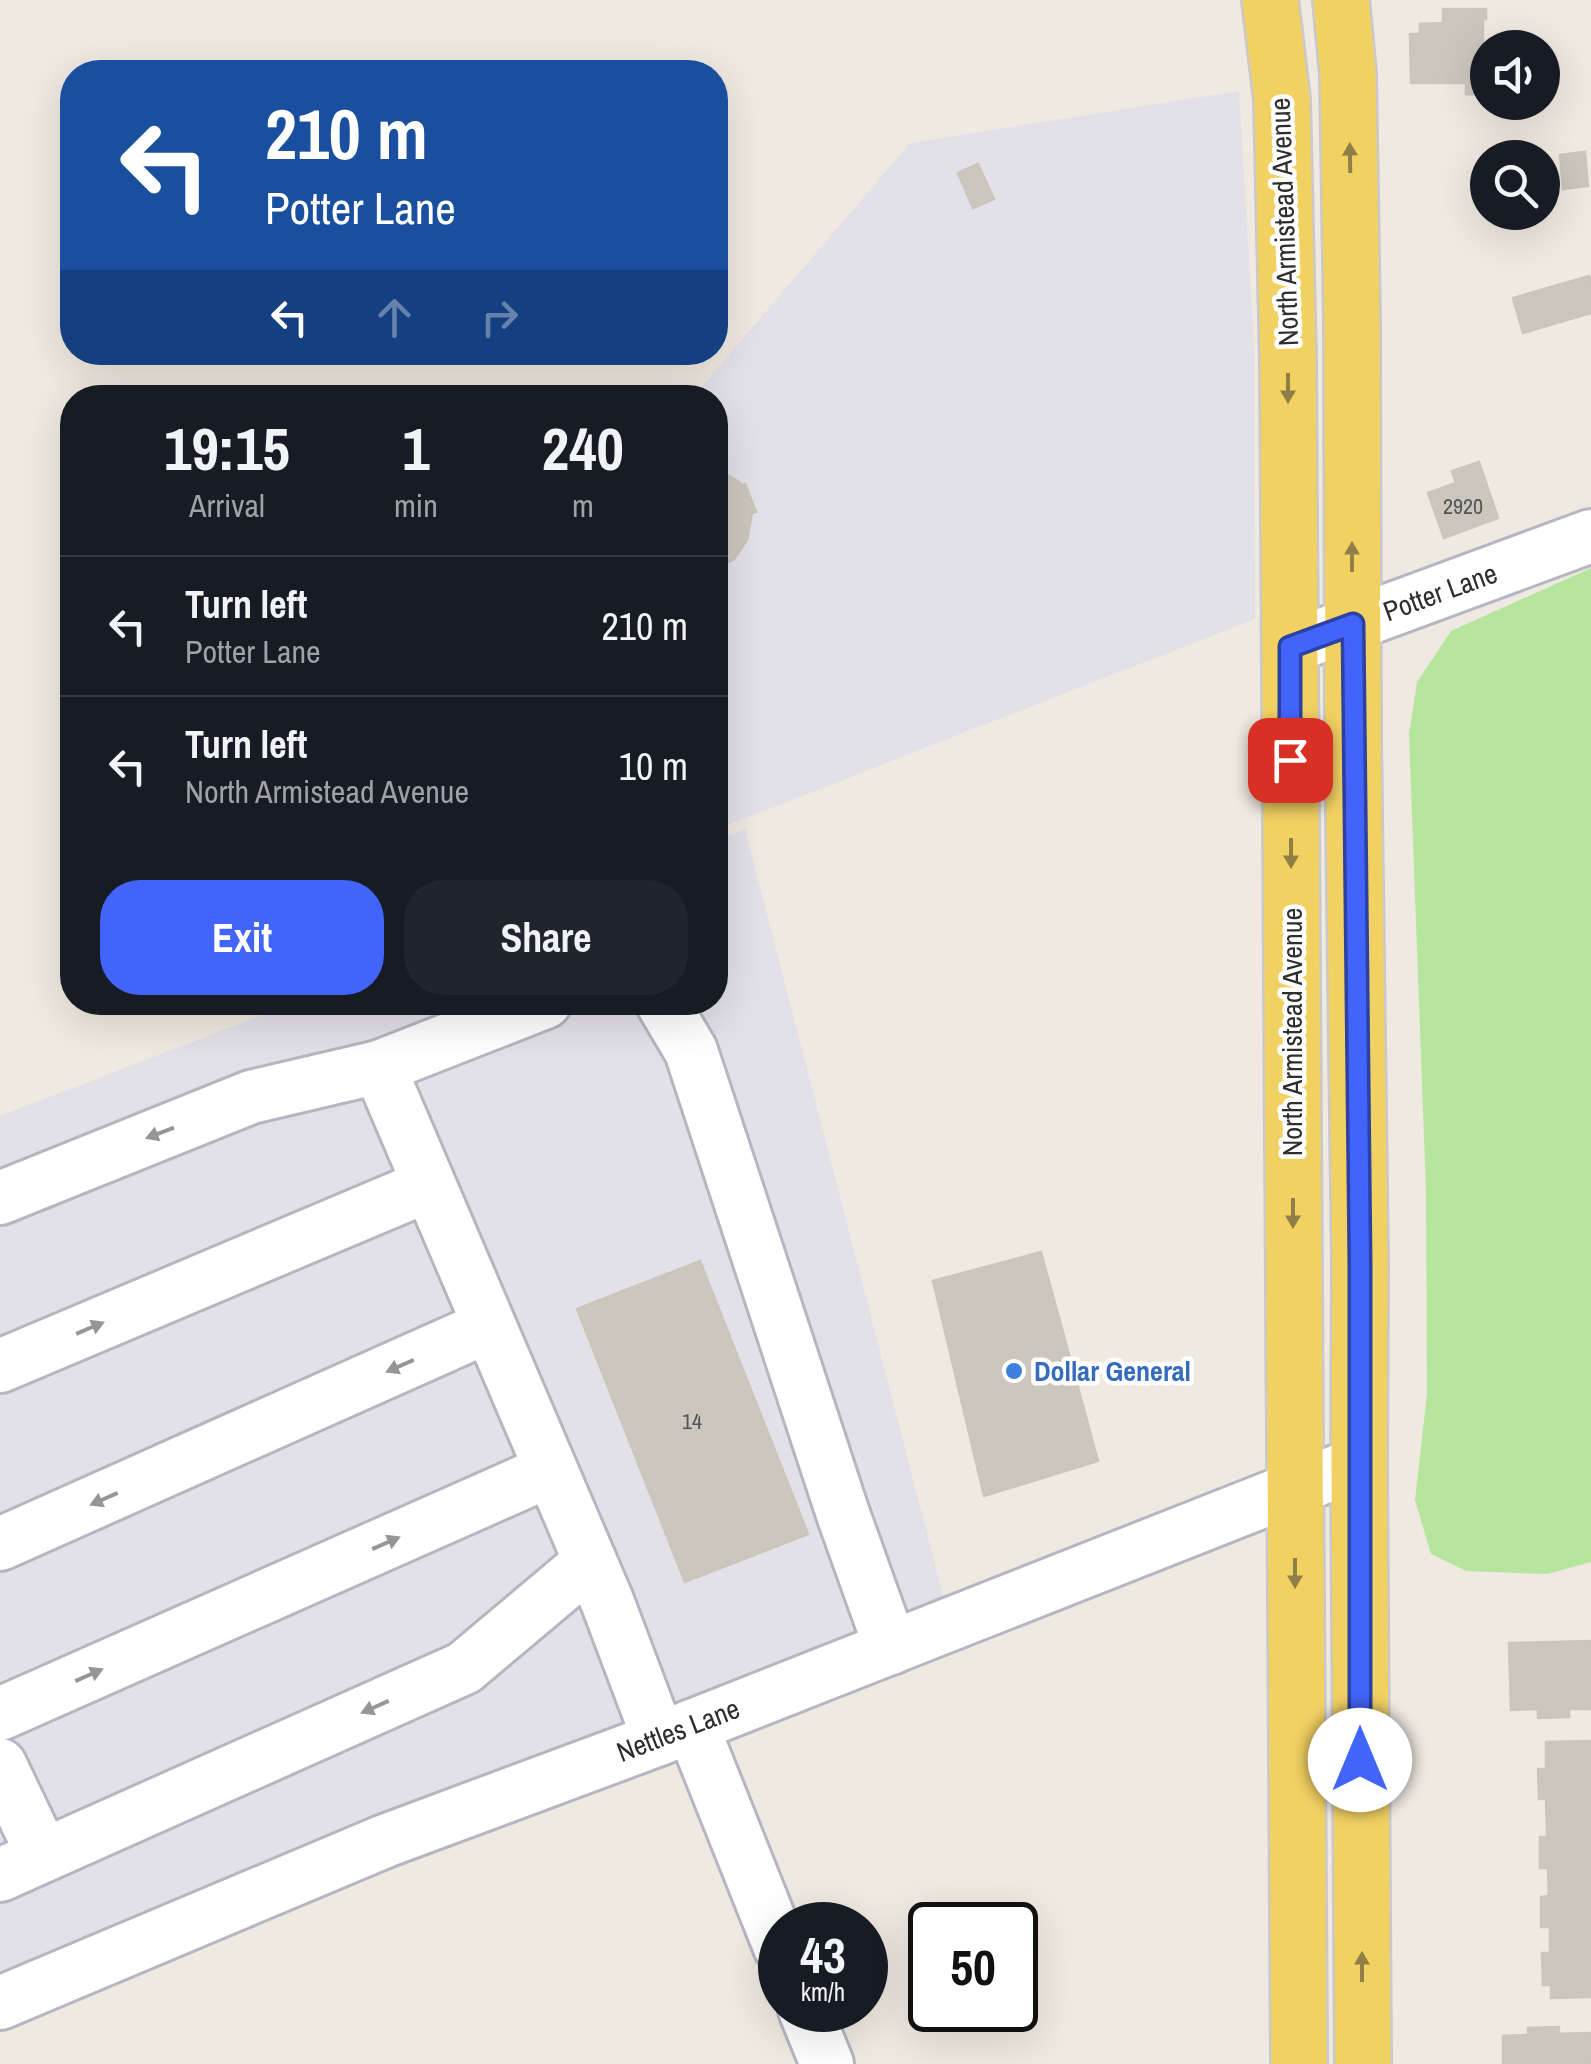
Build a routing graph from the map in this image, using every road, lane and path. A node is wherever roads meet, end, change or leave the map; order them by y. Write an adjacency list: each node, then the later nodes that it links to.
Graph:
1 (1270, 0): 5 (main road, North Armistead Avenue, one-way to 5)
2 (1342, 0): 4 (main road, one-way to 2)
3 (1591, 536): 4 (street, Potter Lane)
4 (1353, 624): 5 (street, Potter Lane); 13 (main road)
5 (1290, 647): 15 (main road, North Armistead Avenue, one-way to 15)
6 (511, 1015): 8 (street)
7 (670, 1015): 18 (street)
8 (378, 1066): 9 (street); 10 (street, one-way to 10)
9 (429, 1185): 11 (street); 12 (street, one-way to 9)
10 (0, 1198)
11 (489, 1326): 14 (street); 16 (street, one-way to 16)
12 (0, 1366)
13 (1359, 1463): 15 (street, Nettles Lane); 28 (main road, one-way to 13)
14 (551, 1470): 17 (street); 19 (street, one-way to 14)
15 (1294, 1488): 18 (street, Nettles Lane); 27 (main road, North Armistead Avenue, one-way to 27)
16 (0, 1544)
17 (590, 1562): 20 (street); 22 (street, one-way to 22)
18 (891, 1648): 20 (street, Nettles Lane)
19 (0, 1714)
20 (675, 1732): 23 (street); 24 (street, Nettles Lane)
21 (0, 1765): 22 (street)
22 (21, 1865)
23 (758, 1902)
24 (0, 2004)
25 (814, 2032): 26 (street)
26 (827, 2064)
27 (1299, 2064)
28 (1363, 2064)

